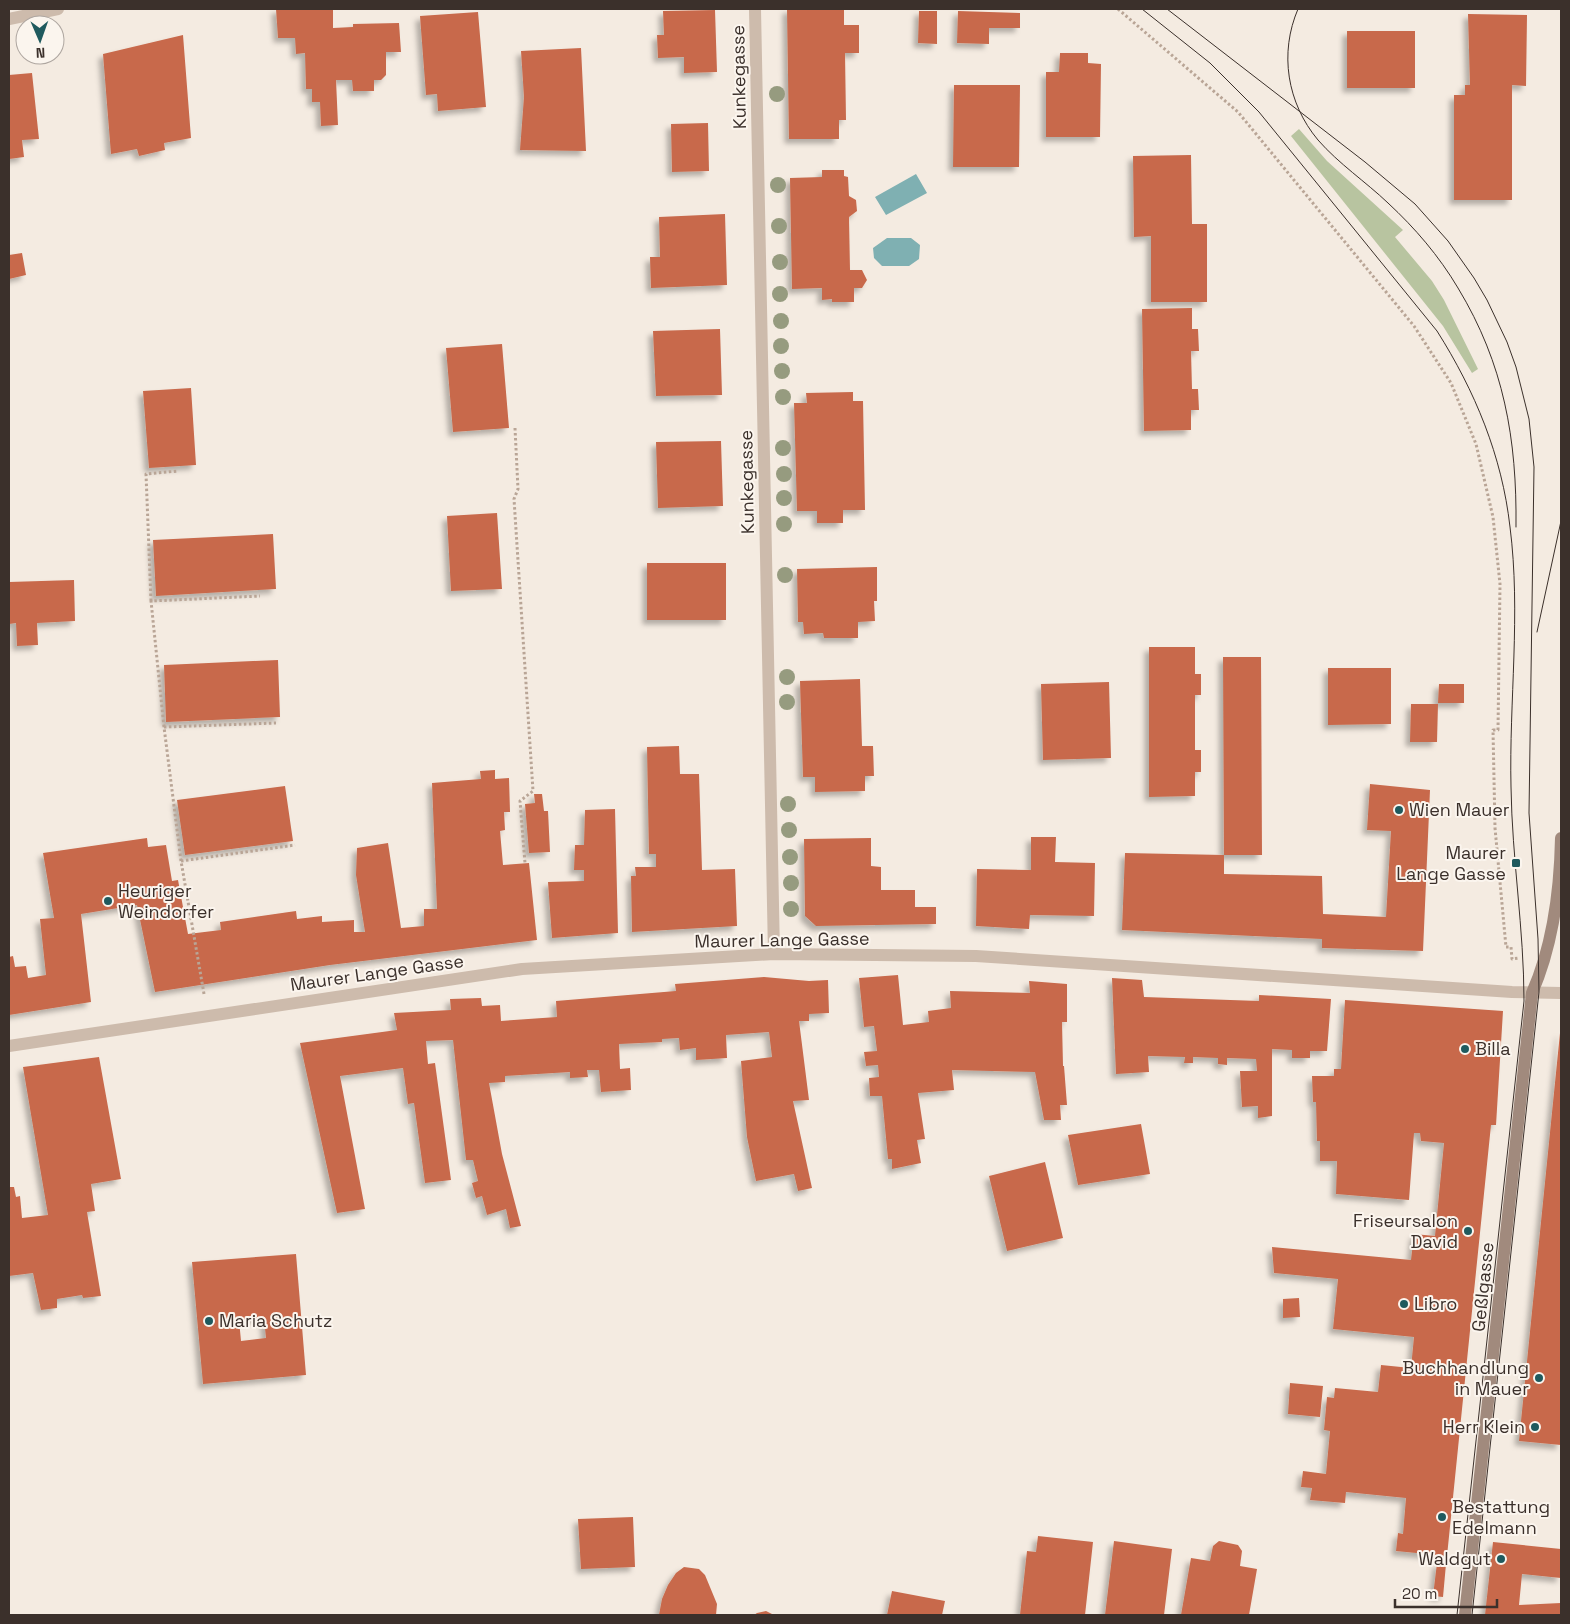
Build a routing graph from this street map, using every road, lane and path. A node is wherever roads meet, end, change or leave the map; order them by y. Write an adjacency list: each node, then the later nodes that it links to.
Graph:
1 (58, 9): 4 (street)
2 (755, 9): 16 (street, Kunkegasse)
3 (1118, 9): 15 (path)
4 (9, 19)
5 (515, 428): 14 (path)
6 (178, 471): 8 (path)
7 (260, 596): 8 (path)
8 (151, 601): 10 (path)
9 (276, 723): 10 (path)
10 (164, 727): 13 (path)
11 (1561, 838): 17 (street, Geßlgasse)
12 (295, 845): 13 (path)
13 (181, 861): 19 (path)
14 (525, 863)
15 (1511, 947)
16 (774, 954): 17 (street, Maurer Lange Gasse); 19 (street, Maurer Lange Gasse)
17 (1532, 993): 18 (street, Maurer Lange Gasse); 21 (street, Geßlgasse)
18 (1561, 993)
19 (208, 1016): 20 (street, Maurer Lange Gasse)
20 (9, 1046)
21 (1465, 1615)

